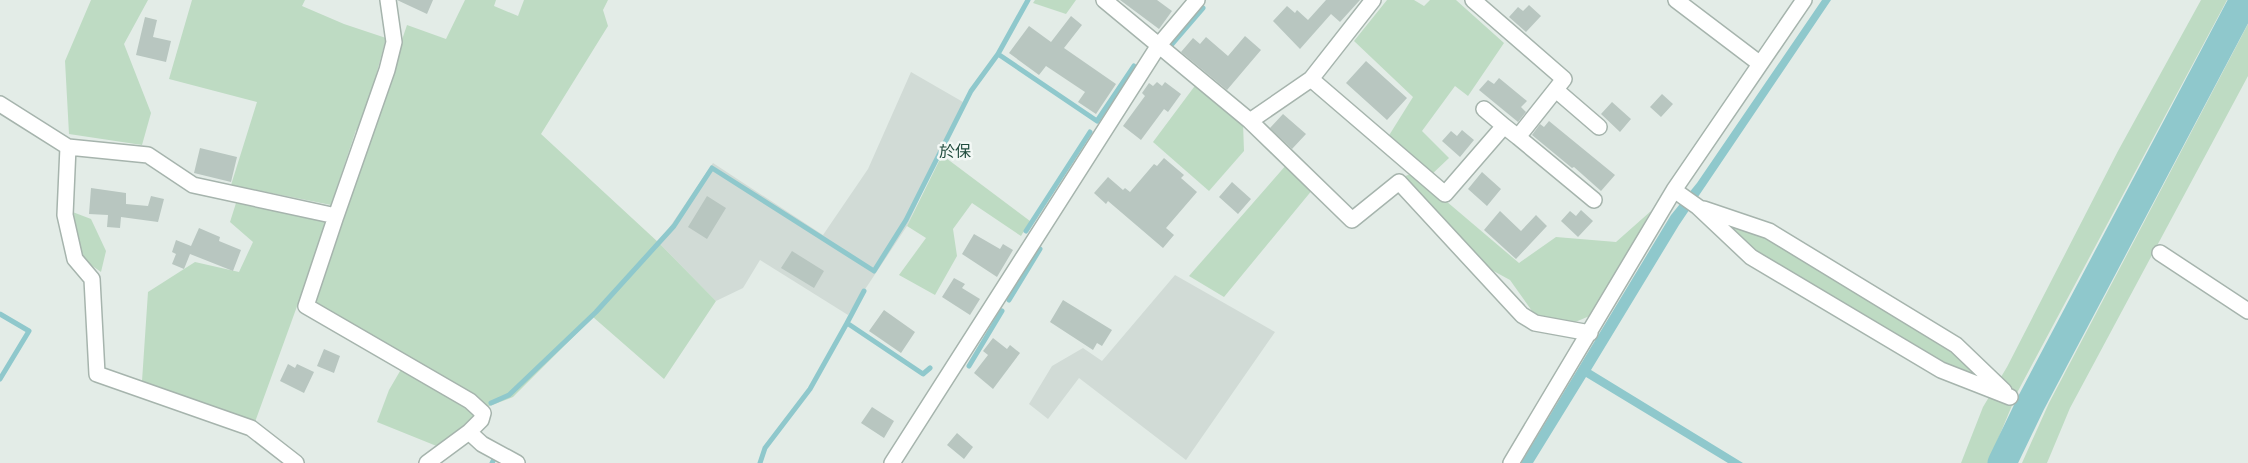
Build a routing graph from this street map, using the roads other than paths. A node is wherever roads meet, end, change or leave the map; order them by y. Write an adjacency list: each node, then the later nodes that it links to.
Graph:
1 (388, 0): 22 (street)
2 (1104, 0): 8 (street)
3 (1197, 0): 8 (street)
4 (1373, 0): 10 (street)
5 (1473, 0): 11 (street)
6 (1676, 0): 9 (street)
7 (1804, 0): 9 (street)
8 (1159, 45): 14 (street); 30 (street)
9 (1760, 64): 19 (street)
10 (1311, 79): 14 (street); 15 (street)
11 (1556, 90): 16 (street); 17 (street)
12 (0, 104): 18 (street)
13 (1484, 109): 15 (street)
14 (1250, 121): 25 (street)
15 (1504, 126): 17 (street)
16 (1599, 126)
17 (1518, 137): 20 (street)
18 (68, 147): 22 (street); 27 (street)
19 (1674, 190): 21 (street); 25 (street)
20 (1594, 200)
21 (1698, 207): 21 (street)
22 (336, 216): 26 (street)
23 (2160, 252): 24 (street)
24 (2248, 311)
25 (1590, 333): 31 (street)
26 (469, 432): 28 (street); 29 (street)
27 (296, 463)
28 (427, 463)
29 (517, 463)
30 (892, 463)
31 (1511, 463)

